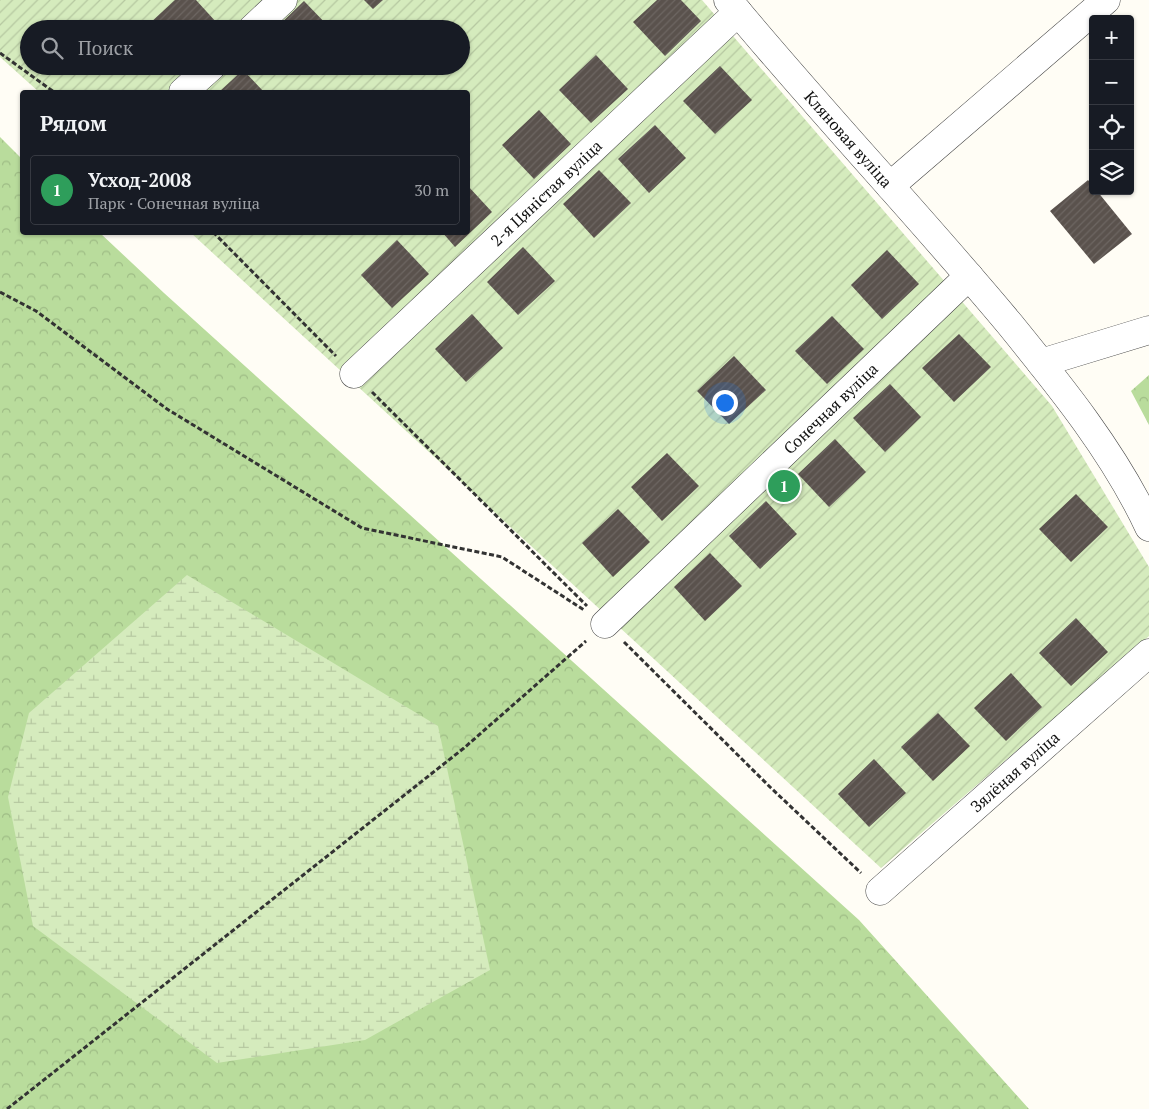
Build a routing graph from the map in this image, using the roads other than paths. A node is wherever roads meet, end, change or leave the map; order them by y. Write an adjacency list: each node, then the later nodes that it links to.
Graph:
1 (283, 0): 4 (street)
2 (1106, 0): 7 (street)
3 (733, 6): 7 (street, Кляновая вуліца); 11 (street, 2-я Цяністая вуліца)
4 (262, 20)
5 (202, 75): 6 (street)
6 (185, 90)
7 (890, 186): 8 (street, Кляновая вуліца)
8 (969, 276): 10 (street, Кляновая вуліца); 13 (street, Сонечная вуліца)
9 (1149, 330): 10 (street)
10 (1041, 363): 12 (street, Кляновая вуліца)
11 (354, 374)
12 (1149, 527)
13 (605, 624)
14 (1149, 653): 15 (street, Зялёная вуліца)
15 (880, 891)

